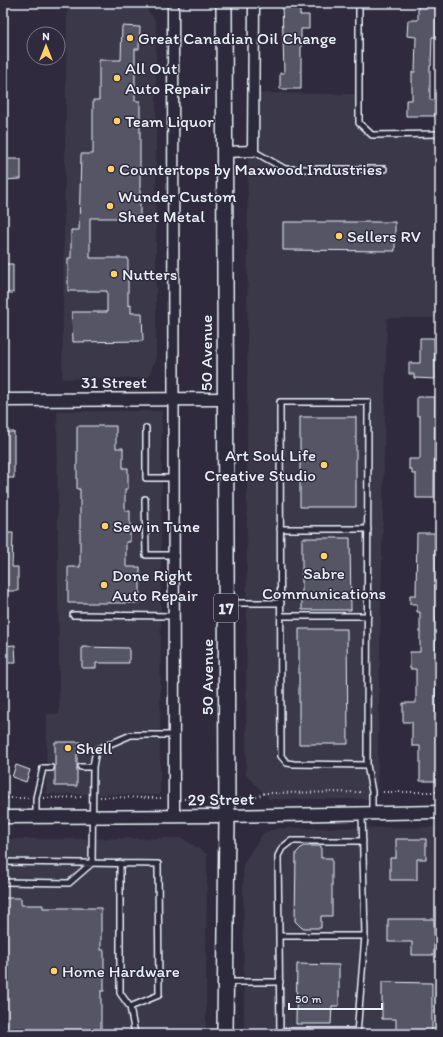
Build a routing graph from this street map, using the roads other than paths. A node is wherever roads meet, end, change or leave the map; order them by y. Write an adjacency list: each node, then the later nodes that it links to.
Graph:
1 (173, 3): 9 (street, 50 Avenue)
2 (224, 3): 7 (main road, 50 Avenue / 17)
3 (254, 3): 6 (street)
4 (358, 3): 5 (lane)
5 (440, 134)
6 (253, 151): 7 (street); 8 (lane)
7 (224, 152): 10 (main road, 50 Avenue / 17)
8 (384, 169)
9 (174, 399): 10 (street, 31 Street); 11 (street, 31 Street); 13 (street, 50 Avenue)
10 (225, 399): 18 (main road, 50 Avenue / 17)
11 (3, 400)
12 (146, 428): 13 (lane)
13 (174, 478): 17 (street, 50 Avenue)
14 (146, 499): 17 (lane)
15 (280, 529): 16 (lane); 16 (lane); 19 (lane)
16 (368, 529): 23 (lane)
17 (175, 556): 21 (street, 50 Avenue)
18 (226, 603): 19 (lane); 32 (main road, 50 Avenue / 17)
19 (281, 603): 22 (lane)
20 (73, 615): 21 (lane)
21 (175, 616): 24 (street, 50 Avenue)
22 (281, 616): 23 (lane); 25 (lane)
23 (368, 616): 25 (lane)
24 (175, 735): 27 (lane); 31 (street, 50 Avenue)
25 (367, 766): 30 (lane)
26 (81, 767): 27 (lane)
27 (93, 767): 35 (lane)
28 (51, 768): 34 (lane)
29 (440, 812): 30 (street, 29 Street)
30 (367, 813): 32 (street, 29 Street); 36 (lane)
31 (174, 816): 32 (street, 29 Street); 35 (street, 29 Street)
32 (227, 816): 43 (main road, 50 Avenue / 17)
33 (3, 817): 34 (street, 29 Street)
34 (36, 817): 35 (street, 29 Street)
35 (93, 817): 38 (lane)
36 (363, 841): 41 (lane); 42 (lane)
37 (3, 862): 38 (lane)
38 (92, 863): 39 (lane); 40 (lane)
39 (120, 863): 45 (lane); 45 (lane)
40 (3, 882)
41 (279, 936): 42 (lane); 44 (lane)
42 (365, 936): 47 (lane)
43 (225, 982): 44 (lane); 49 (main road, 50 Avenue / 17)
44 (280, 982): 46 (lane)
45 (130, 1007): 48 (lane)
46 (280, 1032): 47 (lane)
47 (357, 1032)
48 (135, 1034)
49 (225, 1034)

